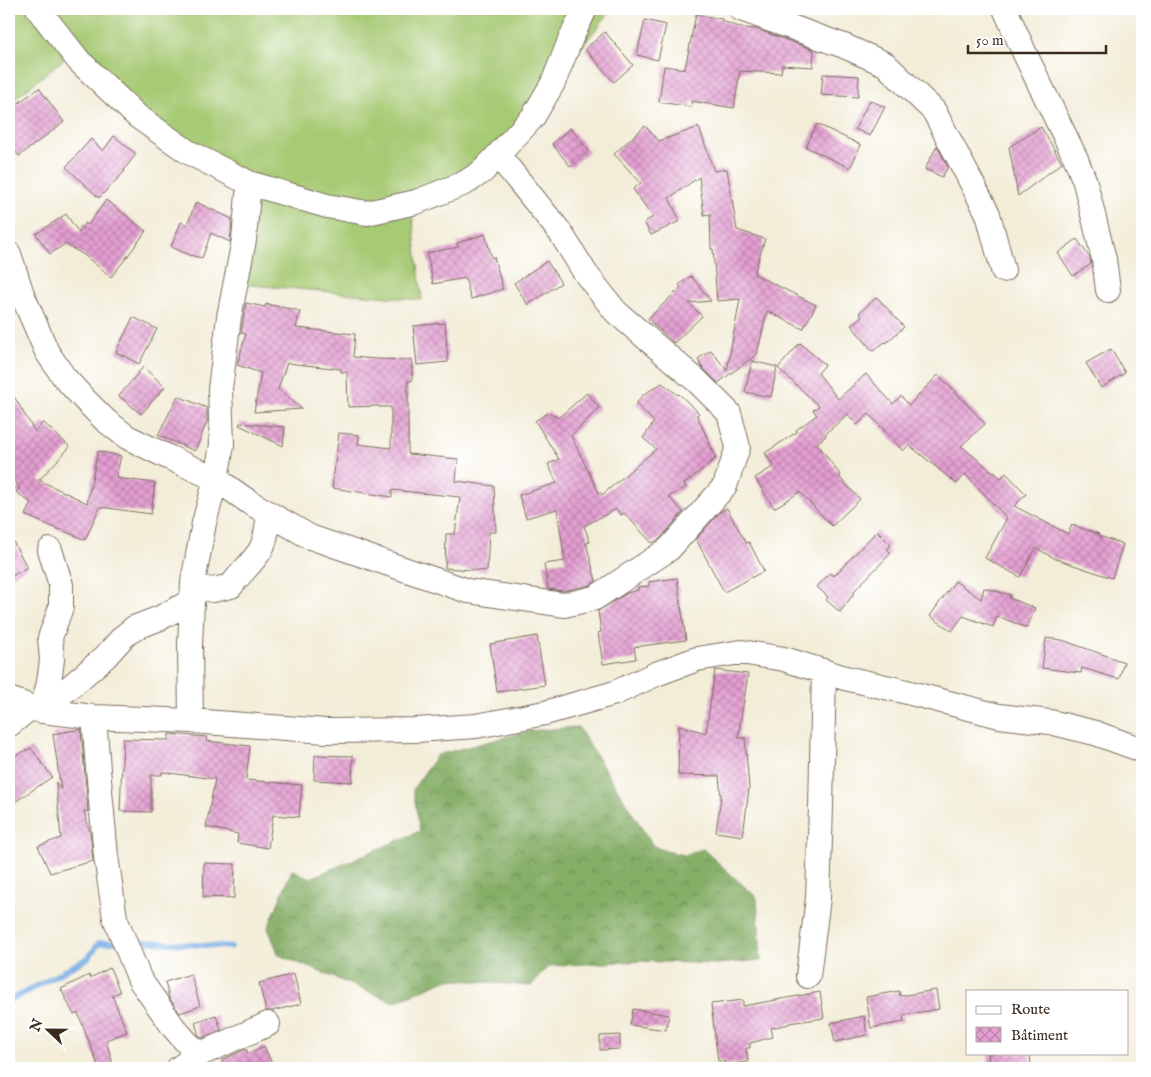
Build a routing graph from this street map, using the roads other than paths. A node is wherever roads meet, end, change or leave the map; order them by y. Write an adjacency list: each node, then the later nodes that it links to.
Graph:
1 (38, 9): 6 (street)
2 (585, 9): 5 (street)
3 (742, 9): 8 (street)
4 (1005, 9): 9 (street)
5 (498, 156): 6 (street); 12 (street)
6 (249, 183): 11 (street)
7 (9, 254): 10 (street)
8 (1003, 270)
9 (1108, 290)
10 (15, 296): 11 (street)
11 (216, 479): 12 (street); 14 (street)
12 (269, 514): 14 (street)
13 (50, 550): 17 (street)
14 (192, 598): 17 (street); 19 (street)
15 (824, 671): 19 (street); 21 (street); 22 (street)
16 (9, 699): 17 (street)
17 (42, 711): 18 (street); 20 (street)
18 (94, 717): 19 (street); 24 (street)
19 (191, 721)
20 (9, 725)
21 (1142, 750)
22 (808, 976)
23 (268, 1024): 24 (street)
24 (198, 1055): 25 (street)
25 (179, 1068)

